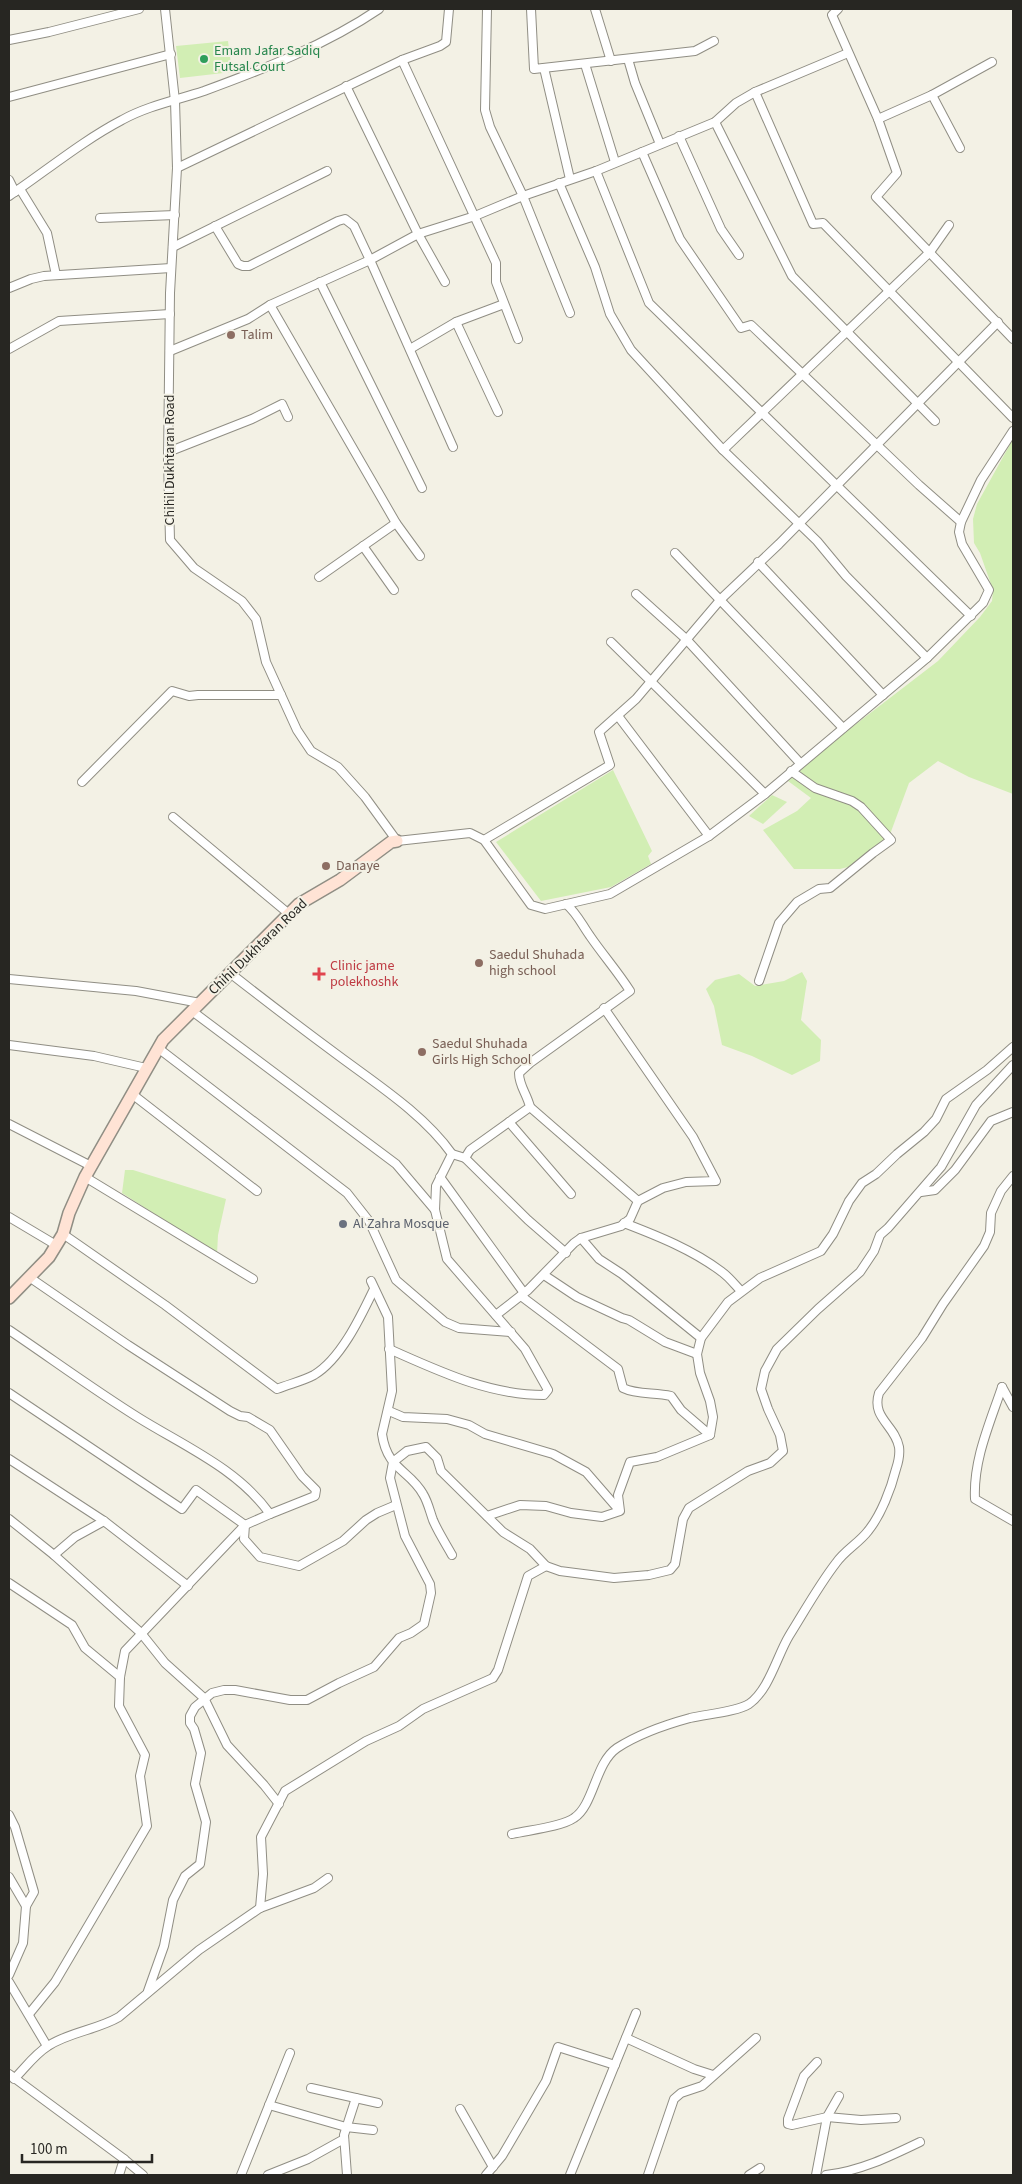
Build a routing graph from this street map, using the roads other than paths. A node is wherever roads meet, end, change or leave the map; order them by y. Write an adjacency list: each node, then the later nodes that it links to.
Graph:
1 (139, 9): 9 (street)
2 (165, 9): 12 (street, Chihil Dukhtaran Road)
3 (379, 9): 23 (street)
4 (449, 9): 14 (street)
5 (487, 9): 38 (street)
6 (531, 9): 18 (street)
7 (595, 9): 15 (street)
8 (838, 9): 11 (street)
9 (9, 40)
10 (714, 41): 13 (street)
11 (848, 53): 20 (street); 24 (street)
12 (171, 54): 22 (street); 23 (street, Chihil Dukhtaran Road)
13 (628, 58): 15 (street); 27 (street)
14 (402, 60): 19 (street); 40 (street)
15 (611, 60): 17 (street)
16 (992, 62): 21 (street)
17 (586, 64): 18 (street); 30 (street)
18 (544, 68): 34 (street)
19 (346, 86): 31 (street); 44 (street)
20 (755, 92): 25 (street); 54 (street)
21 (932, 95): 24 (street); 28 (street)
22 (9, 97)
23 (175, 101): 31 (street, Chihil Dukhtaran Road); 37 (street)
24 (878, 119): 46 (street)
25 (715, 122): 26 (street); 61 (street)
26 (679, 136): 27 (street); 47 (street)
27 (660, 144): 29 (street)
28 (960, 148)
29 (642, 152): 30 (street); 68 (street)
30 (615, 162): 33 (street)
31 (177, 168): 39 (street, Chihil Dukhtaran Road)
32 (327, 171): 43 (street)
33 (596, 171): 34 (street); 71 (street)
34 (570, 179): 36 (street)
35 (9, 180): 37 (street)
36 (559, 183): 38 (street); 78 (street)
37 (14, 192): 50 (street)
38 (523, 196): 40 (street); 57 (street)
39 (175, 216): 41 (street); 45 (street, Chihil Dukhtaran Road)
40 (474, 216): 44 (street); 55 (street)
41 (100, 218)
42 (949, 225): 46 (street)
43 (216, 226): 45 (street); 48 (street)
44 (418, 234): 48 (street); 52 (street)
45 (173, 247): 49 (street, Chihil Dukhtaran Road)
46 (930, 252): 54 (street); 60 (street)
47 (738, 255)
48 (370, 260): 51 (street); 65 (street)
49 (171, 268): 50 (street); 58 (street, Chihil Dukhtaran Road)
50 (56, 275): 53 (street)
51 (320, 282): 56 (street); 81 (street)
52 (445, 282)
53 (9, 288)
54 (889, 289): 61 (street); 67 (street)
55 (504, 304): 59 (street); 62 (street)
56 (270, 305): 66 (street); 83 (street)
57 (570, 313)
58 (170, 314): 64 (street); 66 (street, Chihil Dukhtaran Road)
59 (456, 322): 65 (street); 70 (street)
60 (998, 322): 63 (street); 67 (street)
61 (848, 331): 68 (street); 69 (street)
62 (518, 339)
63 (1013, 339)
64 (9, 349)
65 (410, 349): 77 (street)
66 (170, 352): 79 (street, Chihil Dukhtaran Road)
67 (959, 362): 69 (street); 73 (street)
68 (804, 374): 71 (street); 76 (street)
69 (918, 402): 74 (street); 76 (street)
70 (498, 412)
71 (762, 414): 78 (street); 80 (street)
72 (288, 417): 79 (street)
73 (1013, 418)
74 (935, 421)
75 (1013, 431): 82 (street)
76 (876, 445): 80 (street); 82 (street)
77 (453, 448)
78 (723, 450): 84 (street)
79 (168, 452): 98 (street, Chihil Dukhtaran Road)
80 (836, 485): 84 (street); 93 (street)
81 (422, 488)
82 (961, 522): 93 (street)
83 (396, 523): 85 (street); 87 (street)
84 (798, 524): 88 (street); 96 (street)
85 (363, 546): 89 (street); 90 (street)
86 (675, 553): 92 (street)
87 (420, 556)
88 (758, 562): 92 (street); 99 (street)
89 (319, 577)
90 (394, 590)
91 (636, 594): 94 (street)
92 (721, 599): 94 (street); 101 (street)
93 (970, 616): 96 (street)
94 (686, 639): 97 (street); 102 (street)
95 (611, 642): 97 (street)
96 (927, 658): 99 (street)
97 (652, 682): 100 (street); 105 (street)
98 (282, 695): 104 (street); 109 (street, Chihil Dukhtaran Road)
99 (883, 695): 101 (street)
100 (618, 716): 107 (street); 108 (street)
101 (842, 728): 102 (street)
102 (800, 763): 103 (street)
103 (791, 771): 105 (street); 114 (street)
104 (82, 782)
105 (765, 794): 107 (street)
106 (173, 817): 111 (street)
107 (709, 836): 110 (street)
108 (484, 840): 109 (street); 110 (street)
109 (397, 841): 111 (street, Chihil Dukhtaran Road)
110 (566, 904): 116 (street)
111 (289, 914): 112 (street, Chihil Dukhtaran Road)
112 (230, 973): 115 (street, Chihil Dukhtaran Road); 127 (street)
113 (9, 979): 115 (street)
114 (759, 981)
115 (196, 1007): 119 (street, Chihil Dukhtaran Road); 137 (street)
116 (604, 1008): 123 (street); 136 (street)
117 (9, 1045): 121 (street)
118 (1013, 1047): 149 (street)
119 (158, 1048): 121 (street, Chihil Dukhtaran Road); 154 (street)
120 (1013, 1066): 134 (street)
121 (146, 1068): 122 (street, Chihil Dukhtaran Road)
122 (132, 1094): 129 (street, Chihil Dukhtaran Road); 133 (street)
123 (530, 1107): 125 (street); 136 (street)
124 (1013, 1112): 134 (street)
125 (509, 1122): 128 (street); 135 (street)
126 (9, 1124): 129 (street)
127 (452, 1154): 128 (street); 132 (street)
128 (465, 1158): 143 (street)
129 (91, 1166): 131 (street, Chihil Dukhtaran Road)
130 (1013, 1176): 182 (street)
131 (85, 1177): 140 (street, Chihil Dukhtaran Road); 146 (street)
132 (440, 1177): 137 (street); 150 (street)
133 (257, 1191)
134 (921, 1192): 174 (street)
135 (571, 1194)
136 (638, 1201): 139 (street)
137 (435, 1210): 152 (street)
138 (9, 1217): 142 (street)
139 (624, 1223): 141 (street); 149 (street)
140 (63, 1234): 142 (street, Chihil Dukhtaran Road); 148 (street)
141 (581, 1238): 143 (street); 155 (street)
142 (56, 1245): 145 (street, Chihil Dukhtaran Road)
143 (566, 1253): 144 (street)
144 (544, 1275): 150 (street); 157 (street)
145 (29, 1278): 151 (street, Chihil Dukhtaran Road); 166 (street)
146 (253, 1279)
147 (371, 1281): 148 (street)
148 (374, 1289): 156 (street)
149 (741, 1291): 155 (street)
150 (523, 1295): 152 (street); 161 (street)
151 (9, 1298)
152 (496, 1315): 154 (street)
153 (9, 1330): 166 (street)
154 (511, 1332): 156 (street)
155 (701, 1338): 157 (street)
156 (389, 1349): 160 (street)
157 (697, 1354): 161 (street)
158 (9, 1393): 171 (street)
159 (1013, 1407): 170 (street)
160 (389, 1411): 163 (street); 165 (street)
161 (710, 1435): 165 (street)
162 (9, 1459): 169 (street)
163 (393, 1462): 164 (street); 167 (street); 173 (street)
164 (396, 1505): 171 (street); 179 (street)
165 (620, 1511): 167 (street)
166 (270, 1514): 171 (street)
167 (487, 1516): 174 (street)
168 (9, 1519): 172 (street)
169 (104, 1521): 172 (street); 176 (street)
170 (1013, 1521)
171 (245, 1525): 176 (street)
172 (54, 1555): 177 (street)
173 (452, 1555)
174 (546, 1566): 180 (street)
175 (9, 1583): 178 (street)
176 (188, 1586): 177 (street)
177 (141, 1633): 178 (street); 179 (street)
178 (120, 1677): 191 (street)
179 (204, 1698): 180 (street); 189 (street)
180 (279, 1804): 186 (street)
181 (9, 1815): 185 (street)
182 (512, 1834)
183 (9, 1877): 185 (street)
184 (328, 1878): 186 (street)
185 (26, 1906): 187 (street)
186 (260, 1908): 189 (street)
187 (9, 1975)
188 (9, 1982): 191 (street)
189 (148, 1991): 194 (street)
190 (636, 2013): 192 (street)
191 (29, 2014): 194 (street)
192 (626, 2038): 197 (street); 198 (street)
193 (756, 2038): 198 (street)
194 (48, 2046): 199 (street)
195 (290, 2053): 204 (street)
196 (817, 2062): 206 (street)
197 (615, 2065): 213 (street); 221 (street)
198 (714, 2075): 222 (street)
199 (11, 2077): 212 (street)
200 (311, 2088): 202 (street)
201 (839, 2096): 206 (street)
202 (356, 2098): 203 (street); 208 (street)
203 (378, 2103)
204 (269, 2106): 208 (street); 217 (street)
205 (460, 2110): 213 (street)
206 (828, 2117): 207 (street); 224 (street)
207 (896, 2118)
208 (346, 2127): 209 (street); 210 (street)
209 (373, 2130)
210 (344, 2139): 218 (street); 219 (street)
211 (920, 2142): 225 (street)
212 (124, 2158): 215 (street); 216 (street)
213 (493, 2167): 220 (street)
214 (760, 2168): 223 (street)
215 (120, 2175)
216 (143, 2175)
217 (241, 2175)
218 (268, 2175)
219 (347, 2175)
220 (486, 2175)
221 (570, 2175)
222 (648, 2175)
223 (749, 2175)
224 (816, 2175)
225 (826, 2175)

